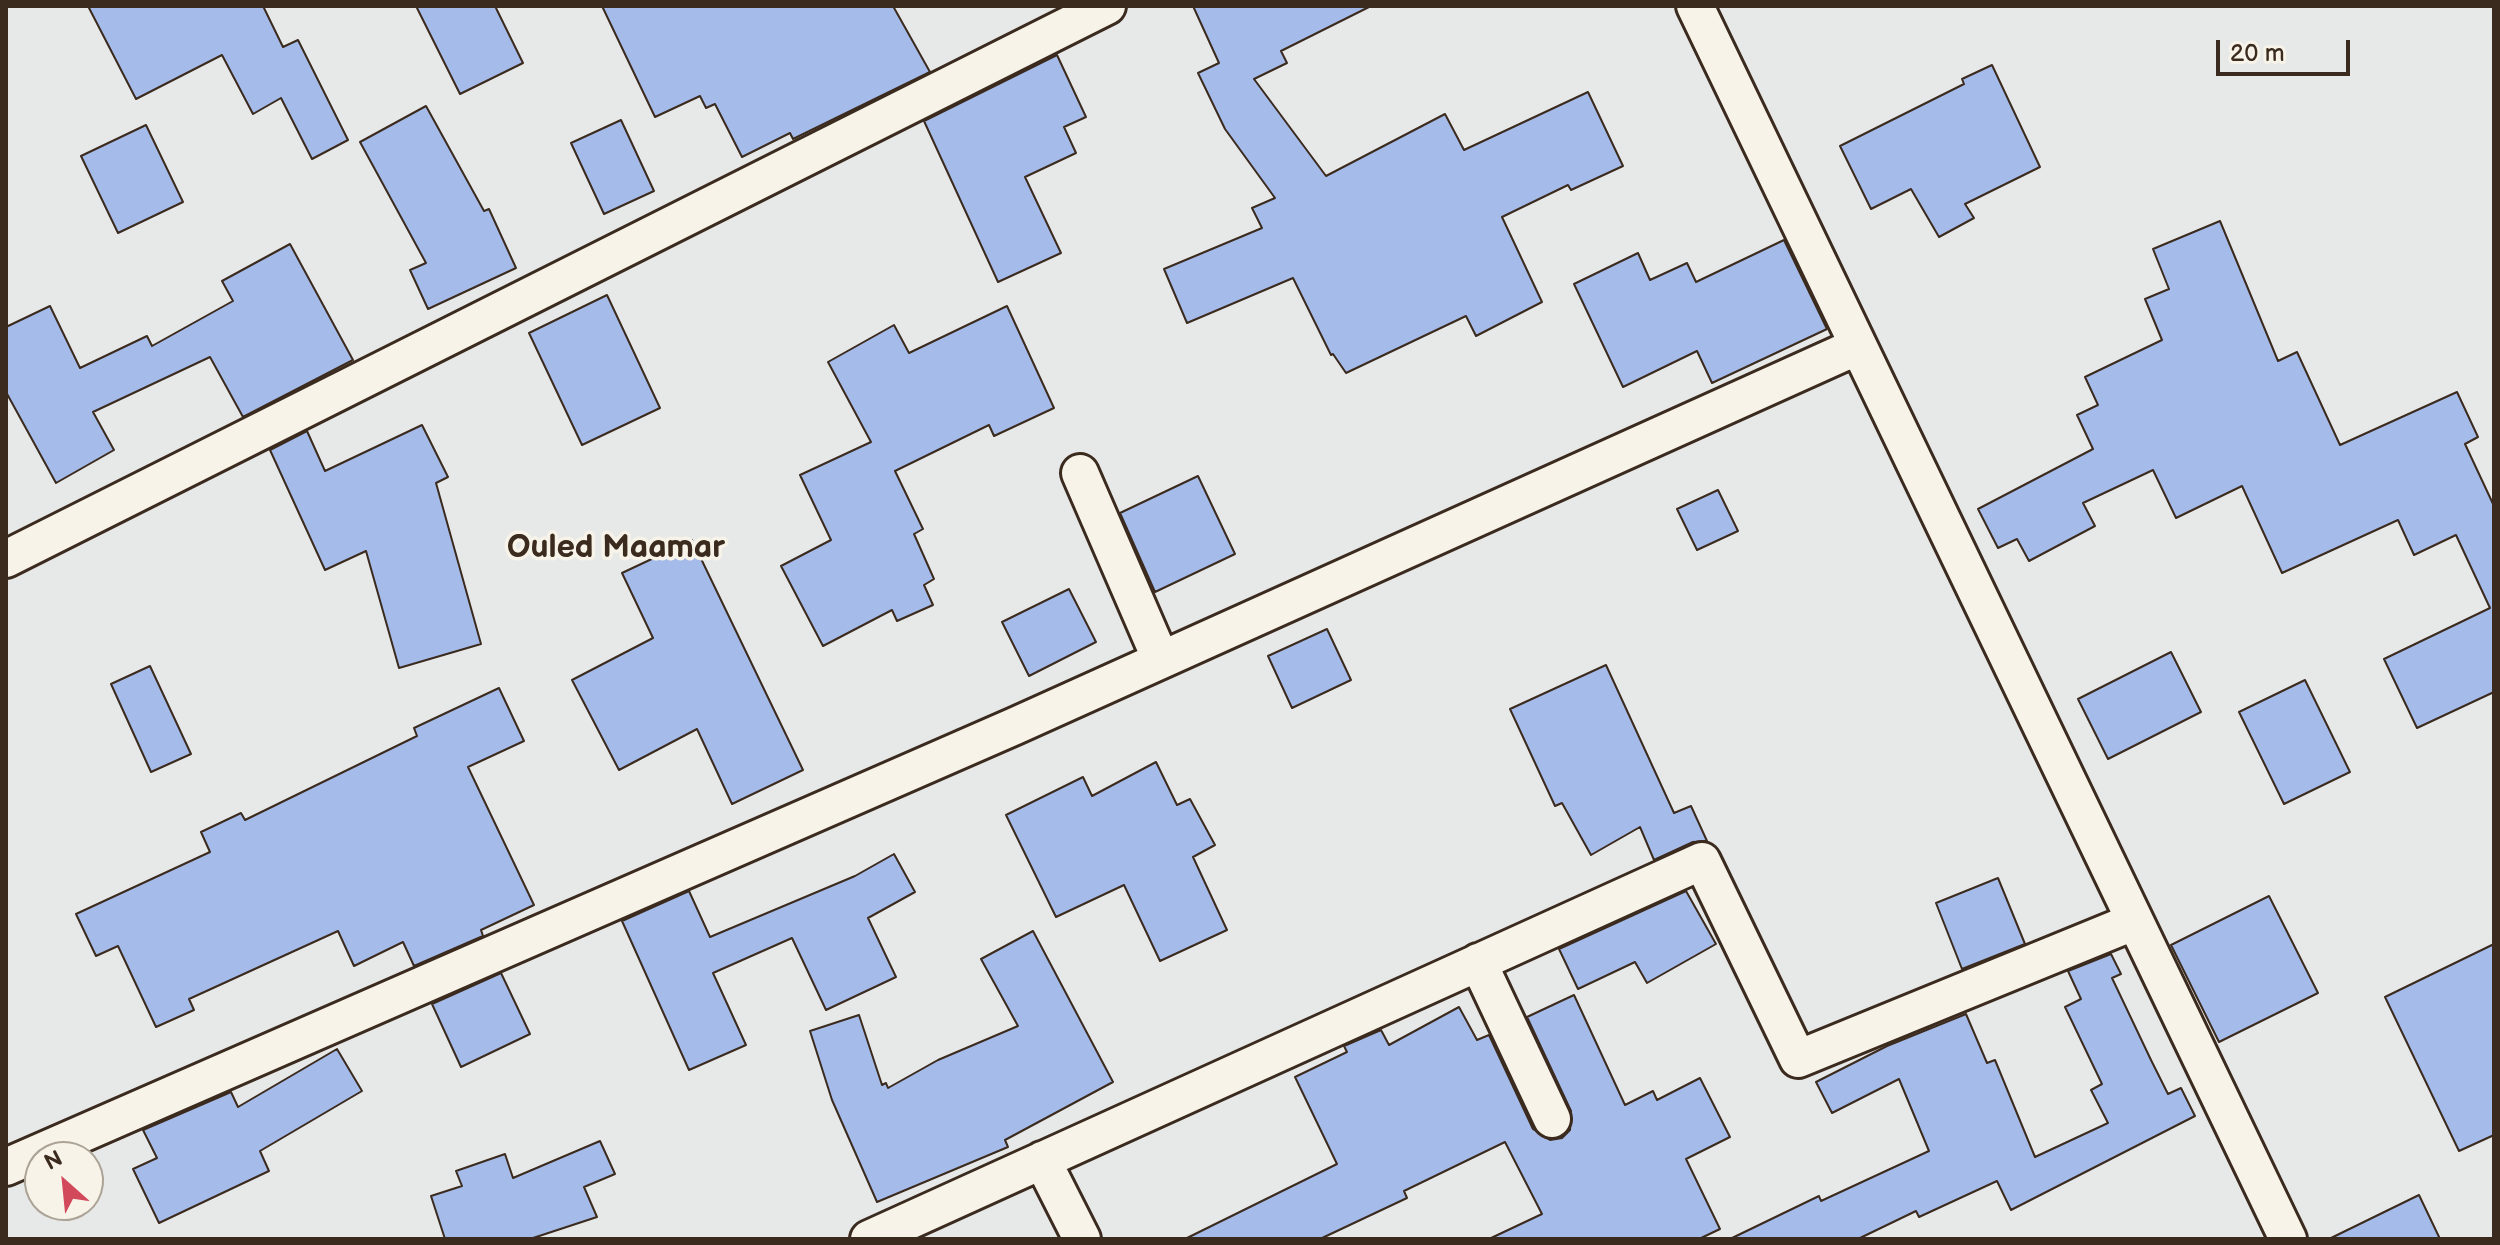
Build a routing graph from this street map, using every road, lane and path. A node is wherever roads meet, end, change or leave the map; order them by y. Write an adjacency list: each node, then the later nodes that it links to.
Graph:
1 (1107, 6): 5 (street)
2 (1695, 6): 3 (street)
3 (1858, 346): 6 (street); 7 (street)
4 (1080, 473): 6 (street)
5 (6, 559)
6 (1161, 660): 11 (street)
7 (2133, 922): 8 (street); 14 (street)
8 (1478, 962): 9 (street); 10 (street)
9 (1552, 1119)
10 (1042, 1160): 12 (street); 13 (street)
11 (6, 1167)
12 (869, 1239)
13 (1082, 1239)
14 (2288, 1239)

